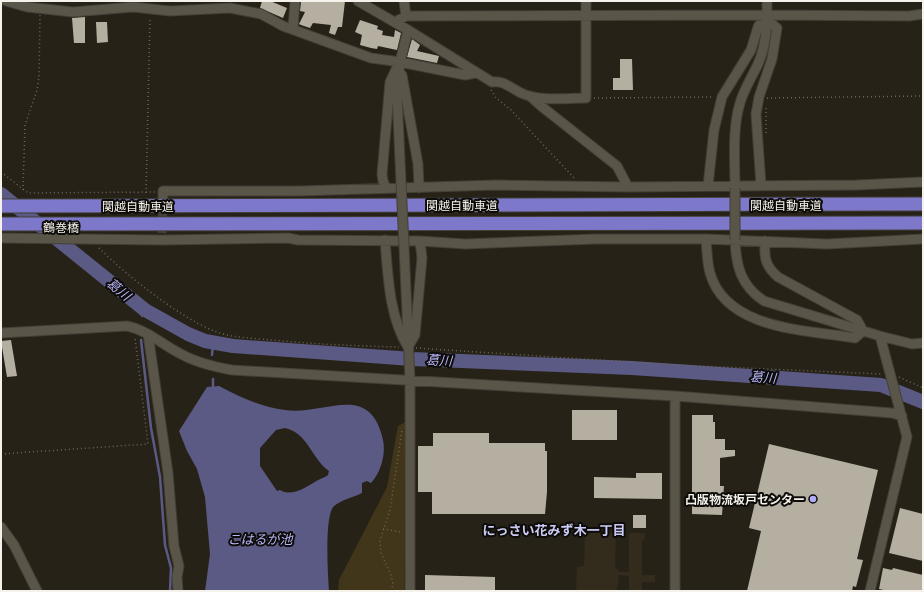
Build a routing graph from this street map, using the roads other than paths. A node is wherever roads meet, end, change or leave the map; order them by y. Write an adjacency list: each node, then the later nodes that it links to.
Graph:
1 (6, 1): 7 (street)
2 (295, 1): 15 (street)
3 (358, 1): 14 (street)
4 (404, 1): 11 (street)
5 (586, 1): 12 (street)
6 (767, 1): 13 (street)
7 (134, 4): 9 (street)
8 (231, 4): 9 (street); 15 (street)
9 (194, 5)
10 (923, 14): 13 (street)
11 (406, 16): 12 (street); 14 (street)
12 (586, 16): 13 (street); 19 (street)
13 (767, 19): 21 (street); 22 (street); 24 (street)
14 (395, 22): 16 (street)
15 (293, 29): 17 (street)
16 (408, 30): 17 (street); 18 (street)
17 (400, 62): 18 (street); 25 (street); 26 (street); 46 (street, bridge)
18 (476, 73): 19 (street)
19 (532, 97): 23 (street)
20 (923, 182): 21 (street)
21 (761, 185): 24 (street)
22 (708, 186): 23 (street); 24 (street)
23 (628, 187): 26 (street)
24 (735, 187): 38 (street, bridge)
25 (386, 188): 26 (street); 27 (street)
26 (419, 188)
27 (163, 194)
28 (923, 199): 29 (highway)
29 (863, 204): 30 (highway, 関越自動車道); 31 (highway, 関越自動車道)
30 (923, 204)
31 (1, 206)
32 (923, 223): 33 (highway, 関越自動車道)
33 (1, 224)
34 (1, 238): 37 (street, 鶴巻橋)
35 (706, 239): 38 (street, 鶴巻橋); 39 (street, 鶴巻橋); 41 (street)
36 (923, 239): 40 (street, 鶴巻橋)
37 (385, 240): 39 (street, 鶴巻橋); 46 (street)
38 (735, 240): 40 (street, 鶴巻橋); 41 (street)
39 (420, 241): 46 (street)
40 (765, 241): 41 (street)
41 (863, 331): 44 (street)
42 (1, 333): 43 (street)
43 (148, 334): 47 (street); 52 (street)
44 (880, 336): 45 (street); 49 (street)
45 (923, 343)
46 (408, 348): 47 (street)
47 (409, 376): 48 (street); 53 (street)
48 (674, 396): 49 (street); 54 (street)
49 (902, 416): 55 (street)
50 (1, 527): 51 (street)
51 (37, 591)
52 (178, 591)
53 (410, 591)
54 (675, 591)
55 (870, 591)

